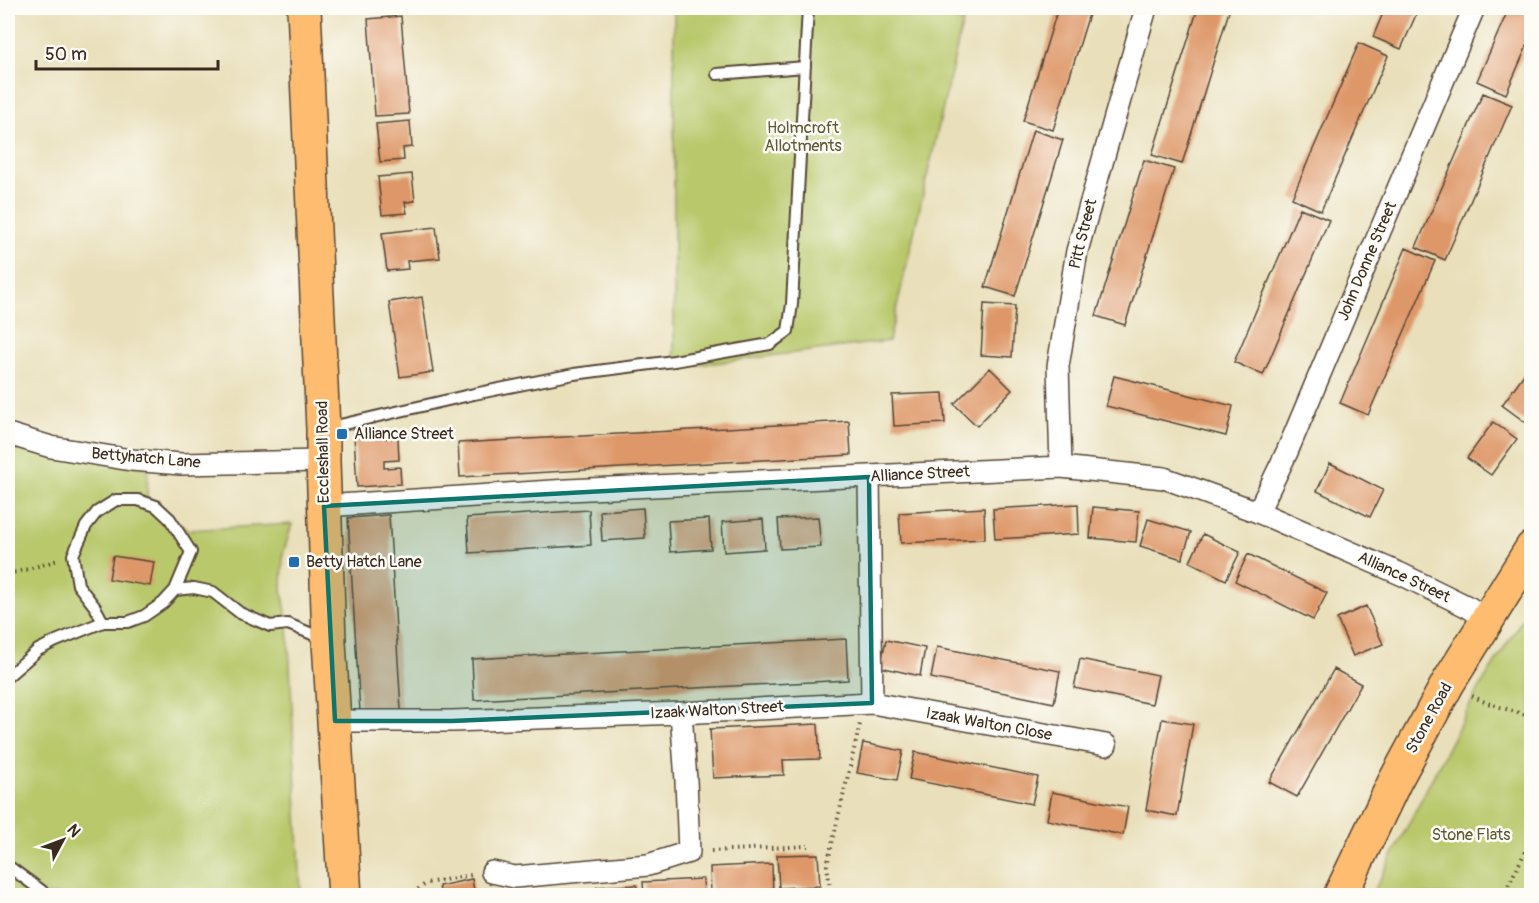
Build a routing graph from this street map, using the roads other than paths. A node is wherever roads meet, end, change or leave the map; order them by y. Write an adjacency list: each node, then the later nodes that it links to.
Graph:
1 (304, 8): 7 (main road, Eccleshall Road)
2 (808, 8): 5 (lane)
3 (1146, 8): 10 (street, Pitt Street)
4 (1474, 8): 13 (street, John Donne Street)
5 (805, 67): 6 (lane); 7 (lane)
6 (717, 74)
7 (323, 429): 9 (main road, Eccleshall Road)
8 (8, 434): 9 (street, Bettyhatch Lane)
9 (323, 461): 12 (main road, Eccleshall Road)
10 (1061, 467): 11 (street, Alliance Street); 13 (street, Alliance Street)
11 (868, 477): 12 (street, Alliance Street); 20 (street)
12 (324, 506): 18 (main road, Eccleshall Road)
13 (1258, 512): 16 (street, Alliance Street)
14 (1532, 548): 16 (main road, Stone Road)
15 (175, 590): 17 (lane); 17 (lane); 18 (lane)
16 (1486, 620): 28 (main road, Stone Road)
17 (103, 622): 19 (lane)
18 (329, 642): 22 (main road, Eccleshall Road)
19 (8, 676)
20 (872, 703): 21 (street, Izaak Walton Street); 23 (street, Izaak Walton Close)
21 (681, 712): 22 (street, Izaak Walton Street); 25 (street)
22 (335, 721): 27 (main road, Eccleshall Road)
23 (1106, 745)
24 (8, 866): 26 (lane)
25 (492, 872)
26 (45, 896)
27 (345, 896)
28 (1340, 896)

